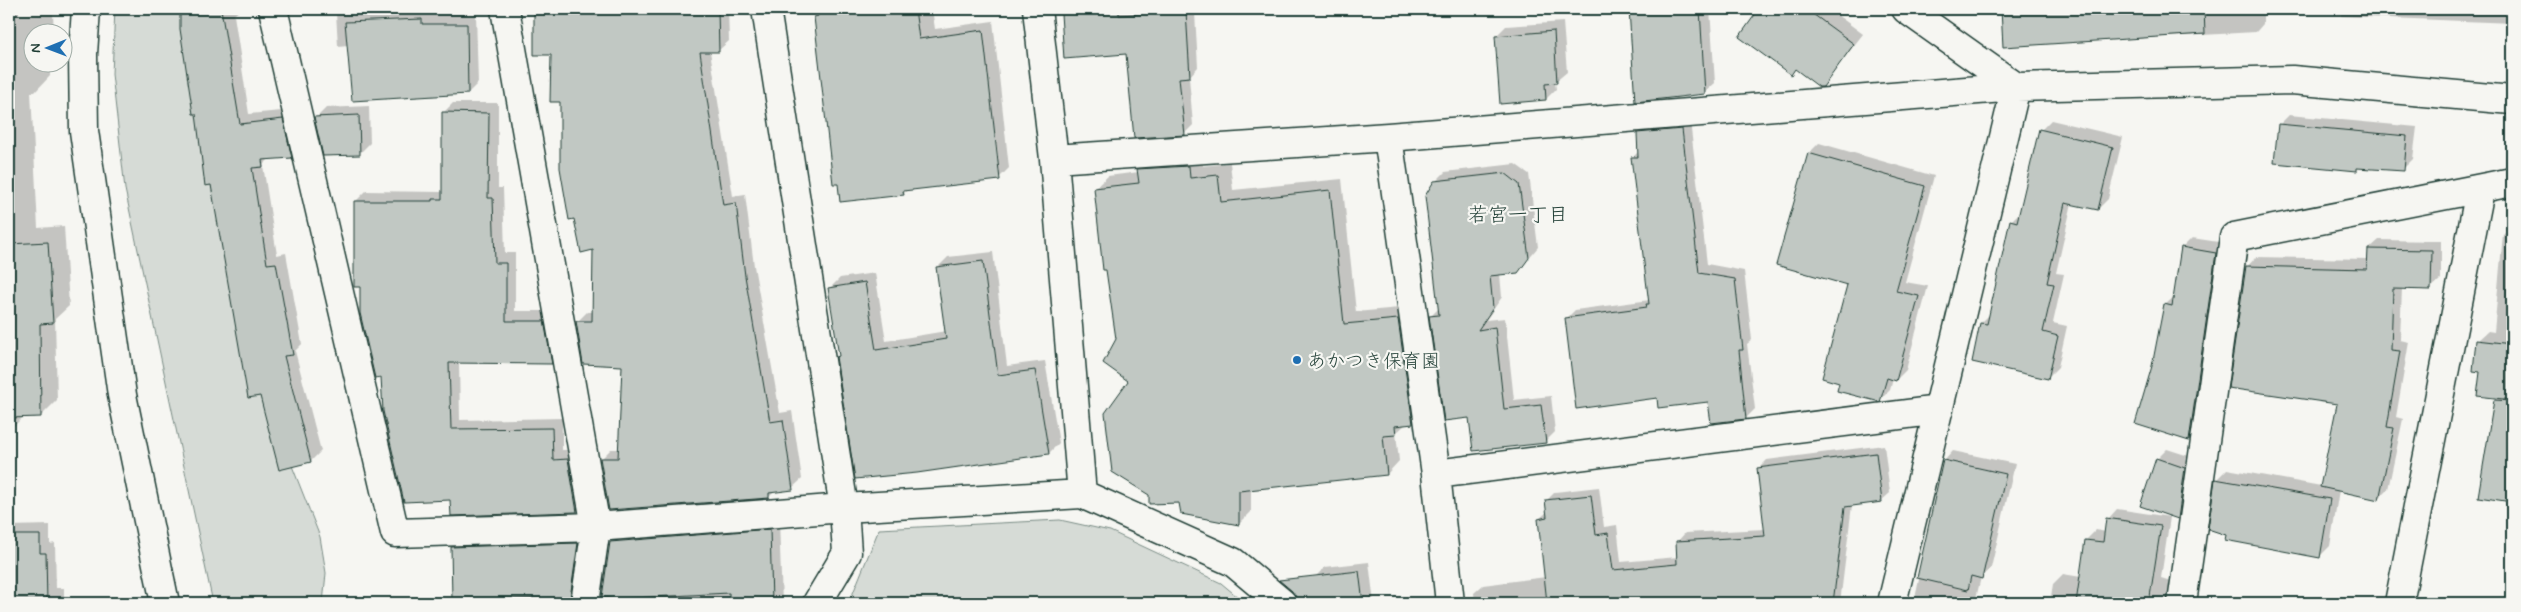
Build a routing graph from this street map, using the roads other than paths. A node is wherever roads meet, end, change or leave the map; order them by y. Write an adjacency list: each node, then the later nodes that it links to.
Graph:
1 (86, 9): 18 (street)
2 (273, 9): 17 (street)
3 (505, 9): 17 (street)
4 (766, 9): 16 (street)
5 (1037, 9): 10 (street)
6 (1906, 9): 7 (street)
7 (2016, 87): 8 (street); 9 (street); 13 (street)
8 (2512, 100)
9 (1388, 137): 10 (street); 14 (street)
10 (1054, 159): 15 (street)
11 (2512, 182): 12 (street)
12 (2480, 190): 24 (street); 25 (street)
13 (1939, 410): 14 (street); 23 (street)
14 (1436, 474): 22 (street)
15 (1082, 494): 16 (street); 21 (street)
16 (844, 508): 17 (street); 20 (street)
17 (596, 527): 19 (street)
18 (165, 603)
19 (585, 603)
20 (817, 603)
21 (1282, 603)
22 (1450, 603)
23 (1892, 603)
24 (2182, 603)
25 (2400, 603)

